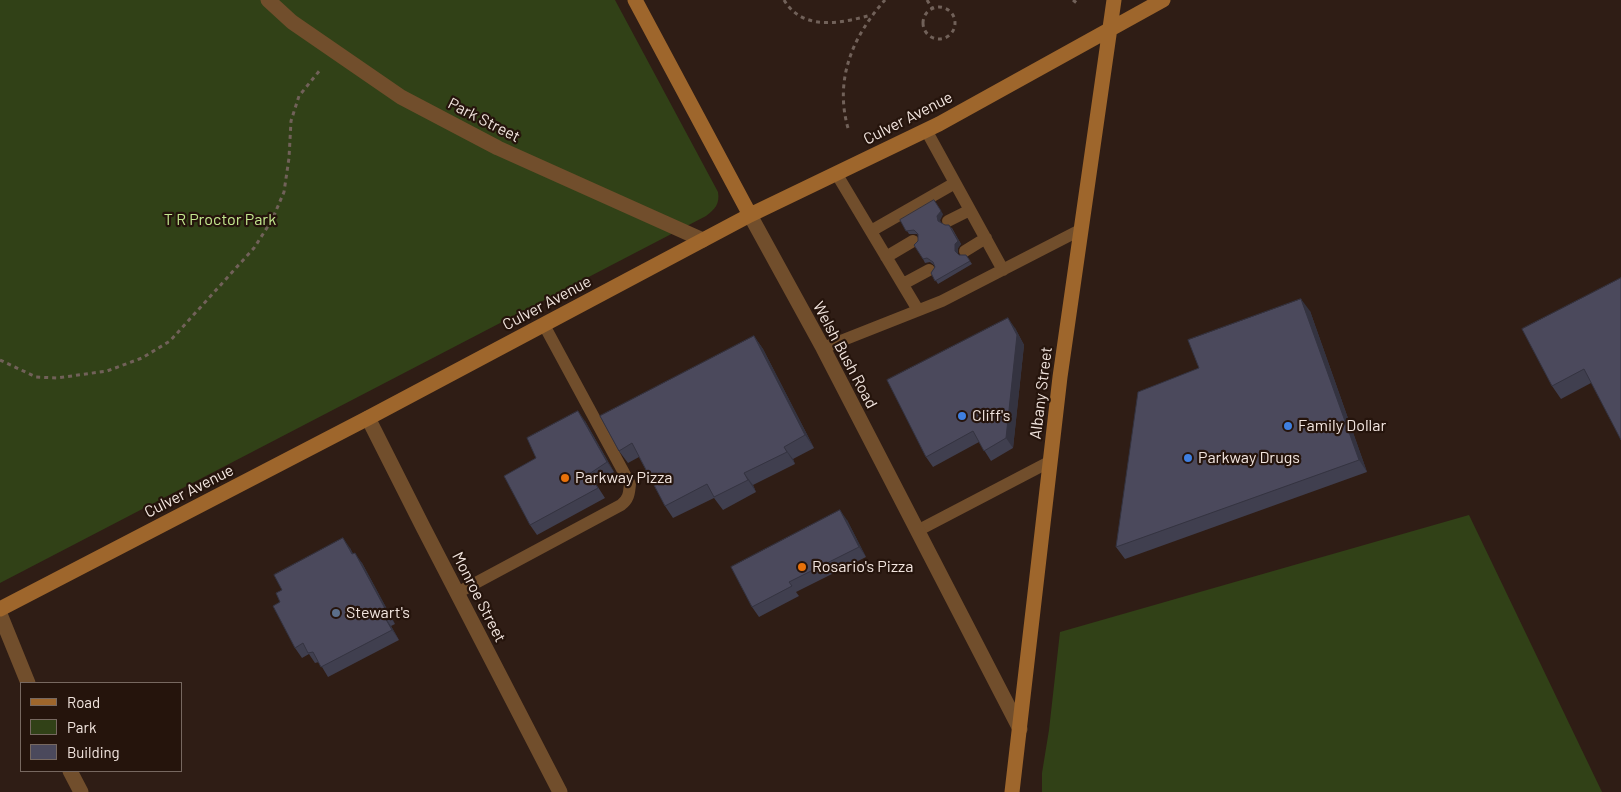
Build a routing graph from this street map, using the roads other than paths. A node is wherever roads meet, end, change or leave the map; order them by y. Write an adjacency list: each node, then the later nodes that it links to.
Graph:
1 (268, 0): 15 (street, Park Street)
2 (635, 0): 10 (main road, Welsh Bush Road)
3 (1114, 0): 5 (main road, Albany Street)
4 (1163, 0): 5 (main road, Culver Avenue)
5 (1110, 28): 6 (main road, Culver Avenue); 12 (main road, Albany Street)
6 (926, 130): 7 (main road, Culver Avenue); 8 (lane)
7 (836, 173): 10 (main road, Culver Avenue); 13 (lane)
8 (955, 183): 9 (lane); 13 (lane)
9 (970, 210): 11 (lane); 14 (lane)
10 (750, 215): 15 (main road, Culver Avenue); 24 (street, Welsh Bush Road)
11 (948, 221)
12 (1082, 229): 20 (lane); 26 (main road, Albany Street)
13 (870, 231): 18 (lane)
14 (986, 238): 17 (lane); 20 (lane)
15 (703, 240): 23 (main road, Culver Avenue)
16 (913, 241): 18 (lane)
17 (965, 251)
18 (886, 257): 21 (lane)
19 (929, 270): 21 (lane)
20 (1003, 270): 22 (lane)
21 (903, 284): 22 (lane)
22 (918, 310): 24 (lane)
23 (544, 325): 25 (main road, Culver Avenue); 28 (lane)
24 (823, 348): 27 (street, Welsh Bush Road)
25 (368, 418): 28 (street, Monroe Street); 29 (main road, Culver Avenue)
26 (1051, 461): 27 (lane); 32 (main road, Albany Street)
27 (917, 531): 32 (street, Welsh Bush Road)
28 (457, 593): 35 (street, Monroe Street)
29 (0, 608)
30 (0, 614): 31 (street)
31 (28, 682)
32 (1020, 729): 36 (main road, Albany Street)
33 (71, 772): 34 (street)
34 (81, 792)
35 (560, 792)
36 (1012, 792)

